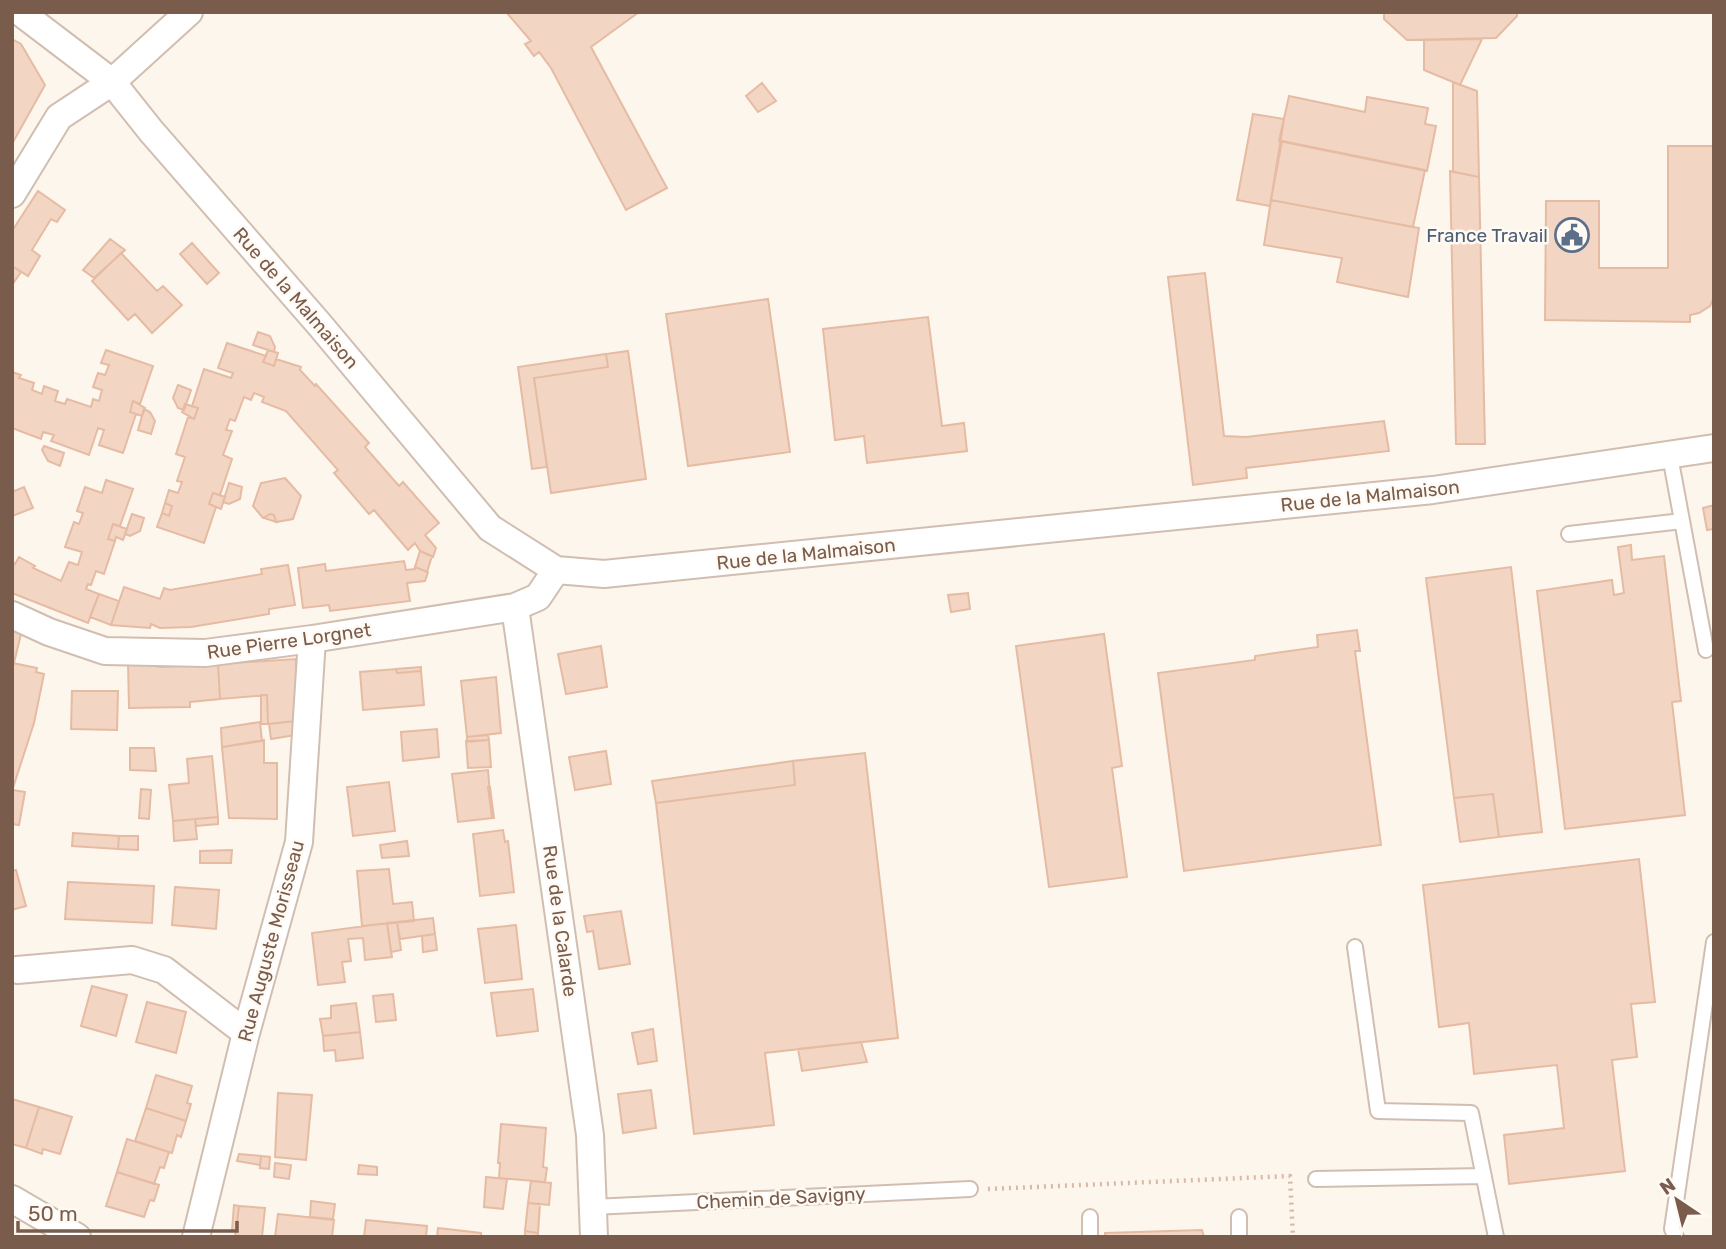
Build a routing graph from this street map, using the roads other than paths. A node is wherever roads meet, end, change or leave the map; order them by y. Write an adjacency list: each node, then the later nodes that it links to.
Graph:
1 (20, 12): 3 (street, Rue de la Malmaison)
2 (189, 12): 3 (street)
3 (112, 82): 4 (street); 9 (street, Rue de la Malmaison)
4 (12, 194)
5 (1714, 448): 6 (street, Rue de la Malmaison)
6 (1670, 456): 7 (lane); 9 (street, Rue de la Malmaison)
7 (1682, 521): 8 (lane); 13 (lane)
8 (1569, 534)
9 (556, 570): 10 (street, Rue Pierre Lorgnet)
10 (515, 607): 12 (street, Rue Pierre Lorgnet); 22 (street, Rue de la Calarde)
11 (12, 615): 12 (street, Rue Pierre Lorgnet)
12 (312, 639): 17 (street, Rue Auguste Morisseau)
13 (1706, 650)
14 (1714, 942): 31 (lane)
15 (1355, 947): 18 (lane)
16 (17, 970): 17 (street)
17 (246, 1033): 26 (street, Rue Auguste Morisseau)
18 (1483, 1176): 19 (lane); 30 (lane)
19 (1316, 1179)
20 (970, 1189): 22 (lane, Chemin de Savigny)
21 (12, 1199): 25 (street)
22 (593, 1207): 27 (street, Rue de la Calarde)
23 (1090, 1217): 28 (lane)
24 (1239, 1217): 29 (lane)
25 (77, 1237)
26 (196, 1237)
27 (594, 1237)
28 (1090, 1237)
29 (1239, 1237)
30 (1496, 1237)
31 (1676, 1237)

